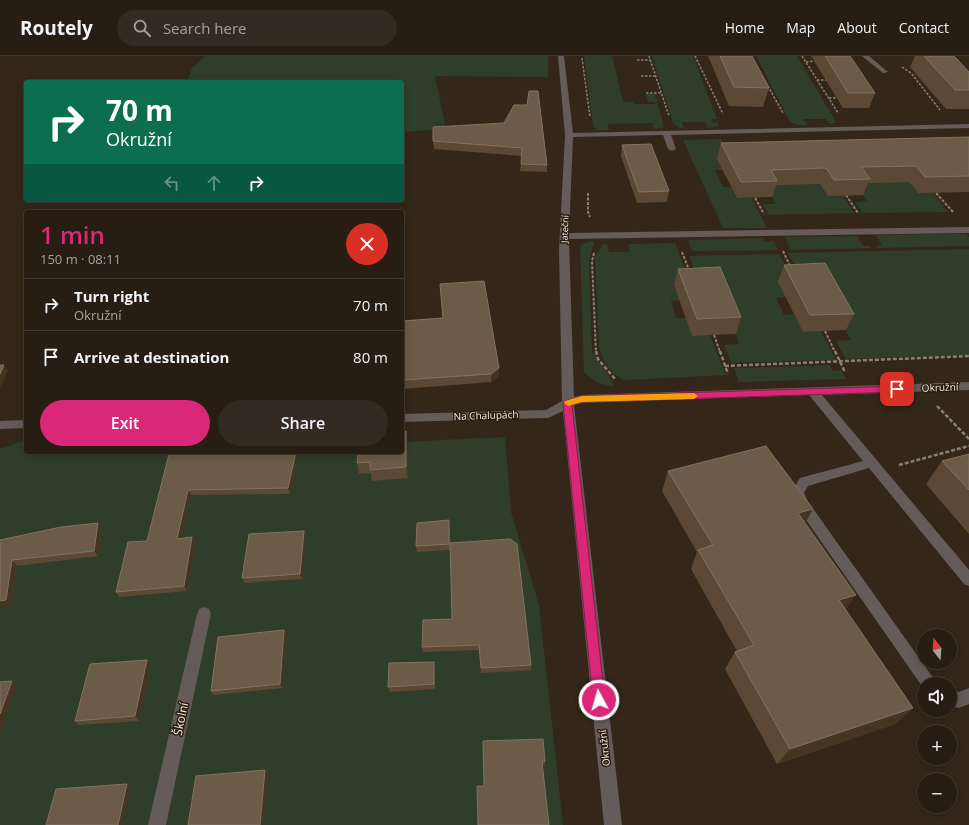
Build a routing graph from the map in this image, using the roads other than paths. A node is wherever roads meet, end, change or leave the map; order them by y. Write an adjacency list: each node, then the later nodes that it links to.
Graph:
1 (561, 56): 6 (street, Jateční)
2 (865, 56): 3 (street)
3 (885, 72)
4 (969, 126): 5 (street)
5 (670, 132): 6 (street); 7 (street)
6 (569, 135): 9 (street, Jateční)
7 (672, 149)
8 (969, 230): 9 (street)
9 (564, 236): 12 (street, Jateční)
10 (969, 386): 11 (street, Okružní)
11 (814, 392): 12 (street, Okružní); 16 (street)
12 (568, 403): 13 (street, Na Chalupách); 23 (street, Okružní)
13 (404, 418)
14 (0, 424): 15 (street)
15 (24, 424)
16 (874, 467): 17 (street); 19 (street)
17 (969, 580)
18 (204, 614): 22 (street, Školní)
19 (924, 677)
20 (969, 696): 21 (street)
21 (957, 700)
22 (157, 825)
23 (613, 825)

